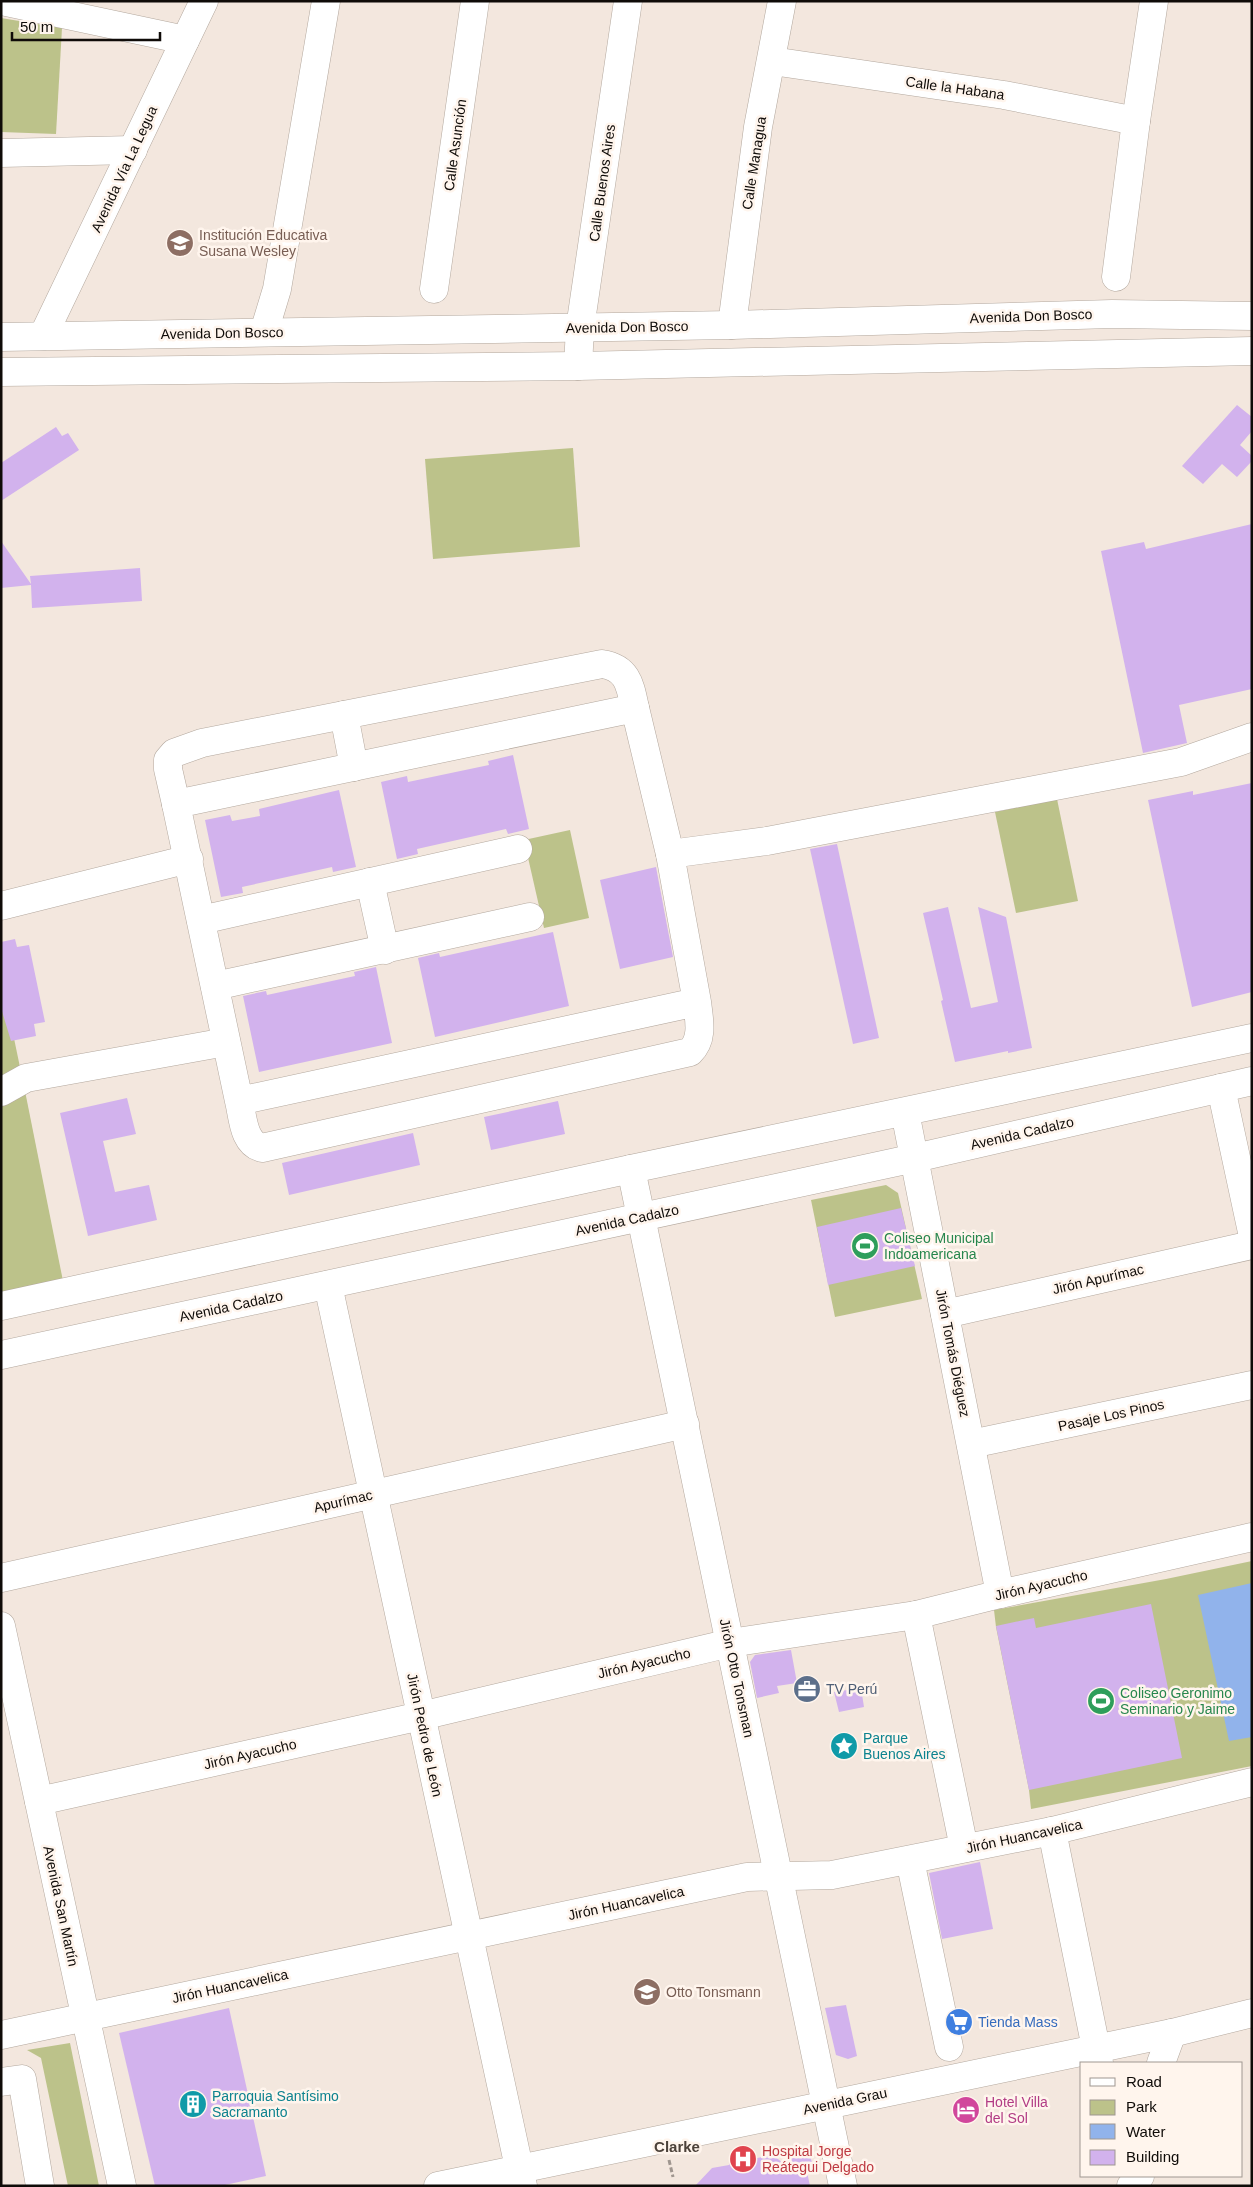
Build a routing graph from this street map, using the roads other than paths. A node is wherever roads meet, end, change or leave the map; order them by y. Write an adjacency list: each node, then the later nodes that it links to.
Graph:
1 (2, 1): 8 (street)
2 (204, 1): 8 (street, Avenida Vía La Legua)
3 (326, 1): 18 (street)
4 (475, 1): 14 (street, Calle Asunción)
5 (628, 1): 17 (street, Calle Buenos Aires)
6 (782, 1): 9 (street, Calle Managua)
7 (1154, 1): 10 (street)
8 (185, 40): 11 (street, Avenida Vía La Legua)
9 (772, 61): 10 (street, Calle la Habana); 16 (street, Calle Managua)
10 (1136, 121): 13 (street)
11 (133, 150): 12 (street); 19 (street, Avenida Vía La Legua)
12 (1, 153)
13 (1116, 277)
14 (434, 289)
15 (1252, 316): 16 (street, Avenida Don Bosco)
16 (732, 325): 17 (street, Avenida Don Bosco)
17 (580, 328): 18 (street, Avenida Don Bosco); 22 (street, Calle Buenos Aires)
18 (264, 332): 19 (street, Avenida Don Bosco)
19 (44, 336): 20 (street, Avenida Don Bosco)
20 (1, 337)
21 (1252, 351): 22 (street)
22 (578, 366): 23 (street)
23 (1, 372)
24 (635, 708): 25 (street); 27 (street); 30 (street)
25 (344, 715): 27 (street); 28 (street)
26 (1252, 737): 30 (street)
27 (354, 767): 28 (street)
28 (176, 804): 31 (street)
29 (518, 849): 32 (street)
30 (670, 854): 38 (street)
31 (189, 859): 33 (street); 35 (street)
32 (370, 882): 35 (street); 36 (street)
33 (1, 906)
34 (530, 918): 36 (street)
35 (201, 920): 37 (street)
36 (385, 950): 37 (street)
37 (214, 986): 40 (street)
38 (697, 1002): 44 (street); 44 (street)
39 (1252, 1038): 45 (street)
40 (226, 1042): 43 (street); 44 (street)
41 (1252, 1081): 42 (street, Avenida Cadalzo)
42 (1221, 1088): 46 (street, Avenida Cadalzo); 49 (street)
43 (1, 1092)
44 (239, 1101)
45 (905, 1112): 46 (street, Jirón Tomás Diéguez); 47 (street)
46 (915, 1158): 48 (street, Avenida Cadalzo); 53 (street, Jirón Tomás Diéguez)
47 (632, 1169): 48 (street, Jirón Otto Tonsman); 52 (street)
48 (641, 1216): 51 (street, Avenida Cadalzo); 56 (street, Jirón Otto Tonsman)
49 (1252, 1232)
50 (1252, 1245): 53 (street, Jirón Apurímac)
51 (328, 1285): 54 (street, Avenida Cadalzo); 58 (street, Jirón Pedro de León)
52 (1, 1306)
53 (945, 1314): 57 (street, Jirón Tomás Diéguez)
54 (1, 1355)
55 (1252, 1385): 57 (street, Pasaje Los Pinos)
56 (685, 1424): 58 (street, Apurímac); 64 (street, Jirón Otto Tonsman)
57 (971, 1444): 61 (street, Jirón Tomás Diéguez)
58 (373, 1494): 60 (street, Apurímac); 65 (street, Jirón Pedro de León)
59 (1252, 1537): 61 (street, Jirón Ayacucho)
60 (1, 1578)
61 (1000, 1594): 62 (street, Jirón Ayacucho)
62 (916, 1615): 64 (street, Jirón Ayacucho); 69 (street)
63 (1, 1626): 67 (street, Avenida San Martín)
64 (730, 1643): 65 (street, Jirón Ayacucho); 71 (street, Jirón Otto Tonsman)
65 (421, 1716): 67 (street, Jirón Ayacucho); 72 (street, Jirón Pedro de León)
66 (1252, 1782): 68 (street, Jirón Huancavelica)
67 (39, 1801): 74 (street, Avenida San Martín)
68 (1052, 1831): 69 (street, Jirón Huancavelica); 78 (street)
69 (964, 1848): 70 (street, Jirón Huancavelica)
70 (910, 1860): 71 (street, Jirón Huancavelica); 77 (street)
71 (779, 1878): 72 (street, Jirón Huancavelica); 81 (street, Jirón Otto Tonsman)
72 (469, 1936): 74 (street, Jirón Huancavelica); 82 (street, Jirón Pedro de León)
73 (1252, 2014): 75 (street, Avenida Grau)
74 (84, 2016): 76 (street, Jirón Huancavelica); 84 (street, Avenida San Martín)
75 (1172, 2033): 78 (street, Avenida Grau); 79 (street)
76 (1, 2035)
77 (949, 2047)
78 (1106, 2055): 81 (street, Avenida Grau)
79 (1161, 2062)
80 (1, 2082): 83 (street)
81 (826, 2105): 82 (street, Avenida Grau); 86 (street, Jirón Otto Tonsman)
82 (521, 2177): 85 (street, Avenida Grau)
83 (40, 2186)
84 (122, 2186)
85 (438, 2186)
86 (843, 2186)

